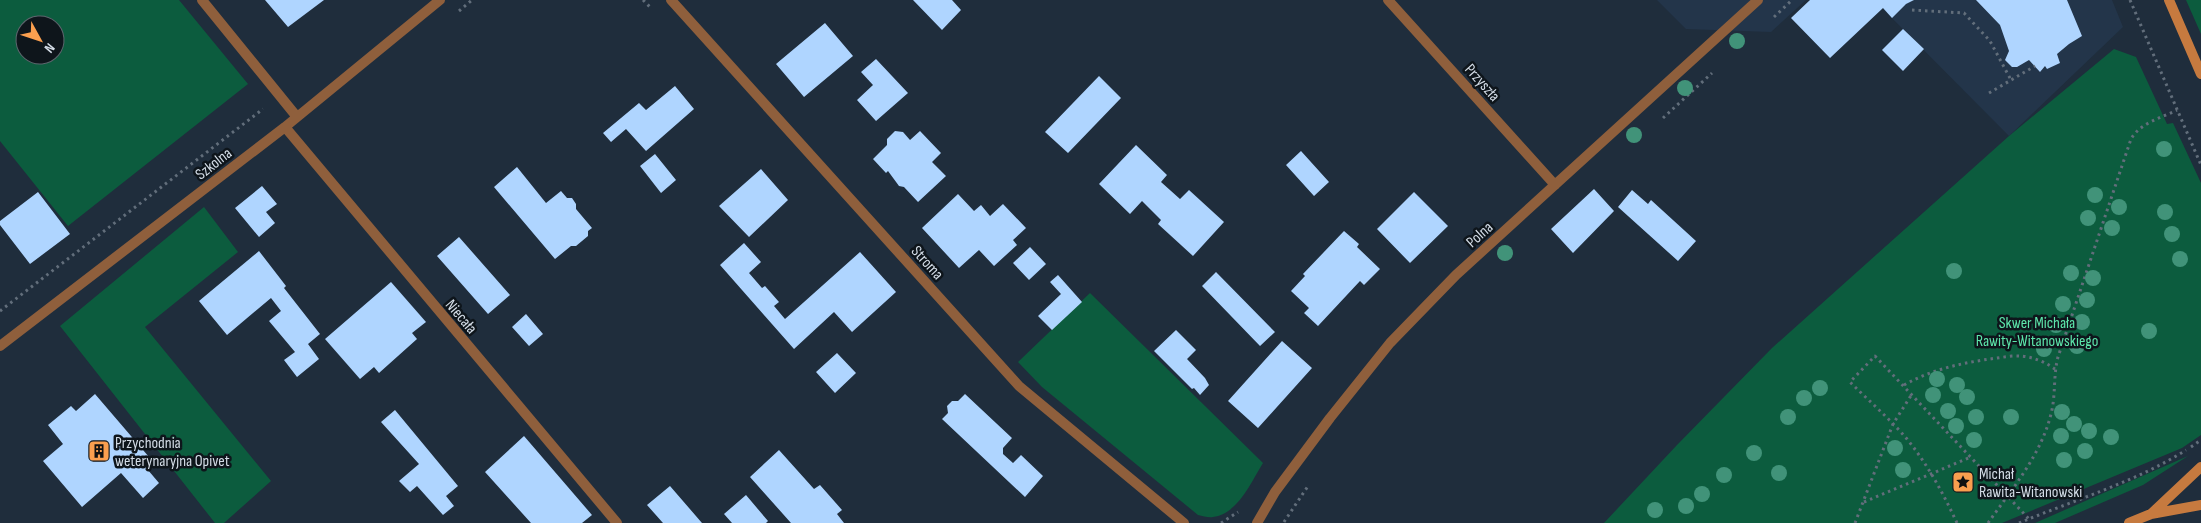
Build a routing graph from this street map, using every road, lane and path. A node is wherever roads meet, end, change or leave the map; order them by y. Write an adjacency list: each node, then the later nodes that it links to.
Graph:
1 (202, 0): 18 (street)
2 (440, 0): 18 (street, Szkolna)
3 (671, 0): 40 (street, Stroma)
4 (1388, 0): 22 (street, Przyszła)
5 (1758, 0): 22 (street, Polna)
6 (1792, 0): 10 (path)
7 (2130, 0): 17 (path)
8 (2169, 0): 13 (street)
9 (1912, 10): 14 (path)
10 (1770, 20)
11 (2035, 66): 14 (path)
12 (1719, 68): 19 (path)
13 (2201, 74)
14 (2011, 80): 15 (path)
15 (1989, 93)
16 (264, 103): 23 (path)
17 (2177, 110): 21 (path); 25 (path)
18 (297, 117): 20 (street, Szkolna)
19 (1660, 121)
20 (285, 127): 24 (street, Szkolna); 39 (street, Niecała)
21 (2201, 165)
22 (1555, 185): 41 (street, Polna)
23 (0, 311)
24 (0, 346)
25 (2055, 369): 26 (path); 34 (path)
26 (1904, 385): 27 (path); 28 (path)
27 (1912, 394): 28 (path); 30 (path)
28 (1893, 424): 32 (path); 35 (path)
29 (2201, 440): 38 (path)
30 (1971, 457): 32 (path); 34 (path)
31 (2201, 467): 37 (street)
32 (1932, 474): 35 (path); 44 (path)
33 (1310, 484): 42 (path)
34 (2007, 496): 38 (path); 45 (path)
35 (1864, 502): 43 (path)
36 (2201, 505): 37 (street)
37 (2151, 514): 47 (street)
38 (2029, 519): 46 (path)
39 (617, 523)
40 (1184, 523)
41 (1257, 523)
42 (1284, 523)
43 (1855, 523)
44 (1957, 523)
45 (1988, 523)
46 (2020, 523)
47 (2129, 523)

